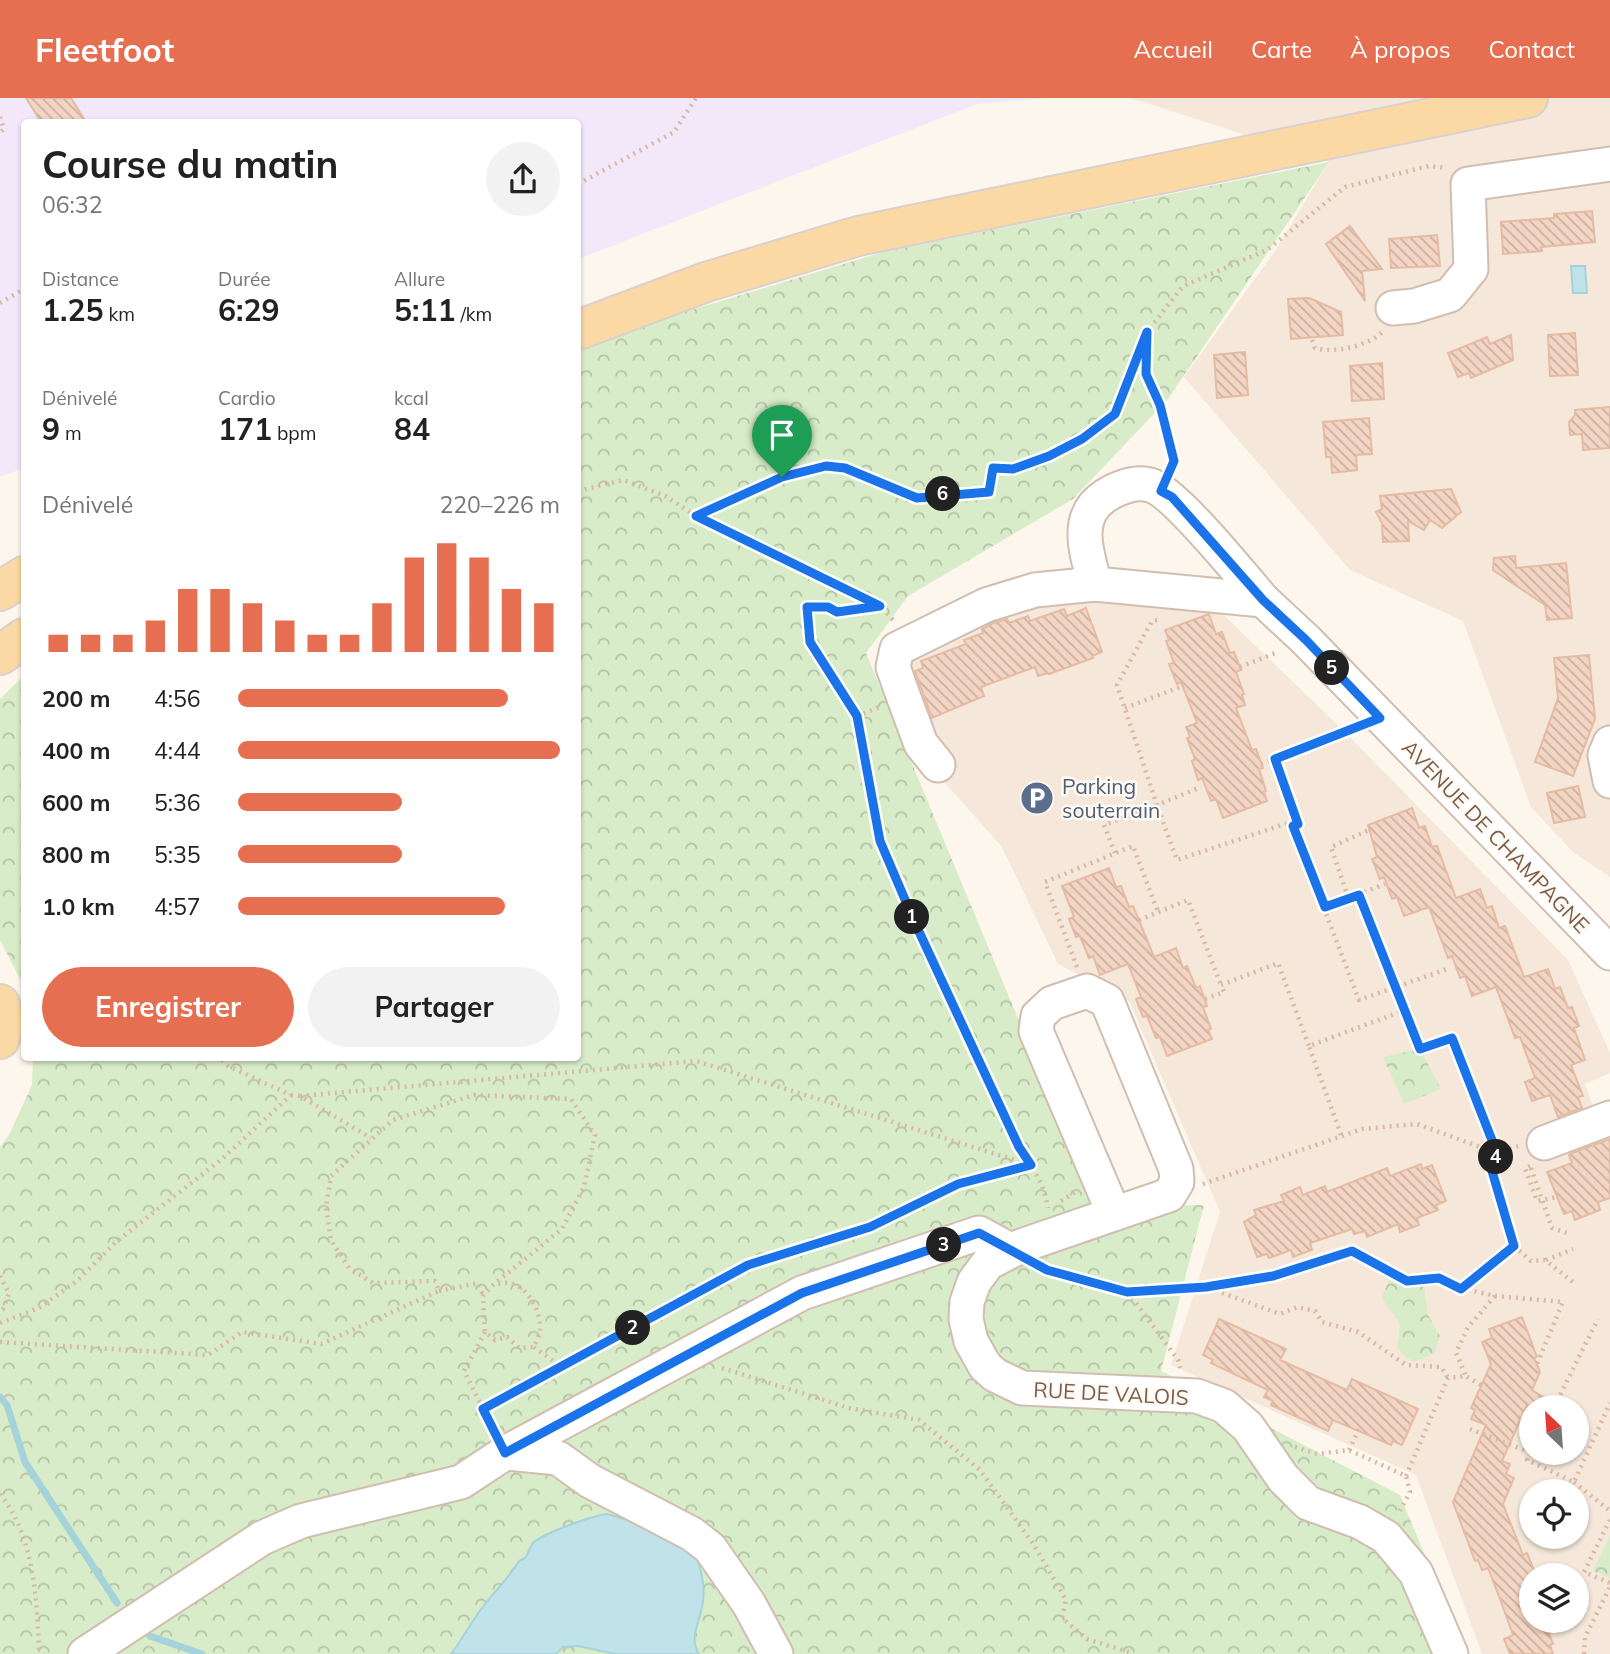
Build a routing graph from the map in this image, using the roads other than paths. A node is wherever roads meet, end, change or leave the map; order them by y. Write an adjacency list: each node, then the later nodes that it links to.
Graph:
1 (1528, 98): 4 (main road)
2 (1610, 163): 3 (street)
3 (1393, 308)
4 (581, 329)
5 (21, 578): 7 (main road)
6 (1095, 584): 8 (street); 8 (street, AVENUE DE CHAMPAGNE); 12 (street)
7 (0, 591)
8 (1263, 600): 14 (street, AVENUE DE CHAMPAGNE)
9 (21, 640): 10 (main road)
10 (0, 655)
11 (1610, 743): 13 (street)
12 (938, 765)
13 (1610, 781)
14 (1610, 953)
15 (0, 1004): 16 (main road)
16 (0, 1039)
17 (1610, 1118): 18 (street)
18 (1537, 1153)
19 (1114, 1214): 19 (street, RUE DE VALOIS); 20 (street, RUE DE VALOIS)
20 (1010, 1250): 21 (street); 24 (street, RUE DE VALOIS)
21 (505, 1453): 22 (street); 23 (street)
22 (85, 1654)
23 (776, 1654)
24 (1451, 1654)

